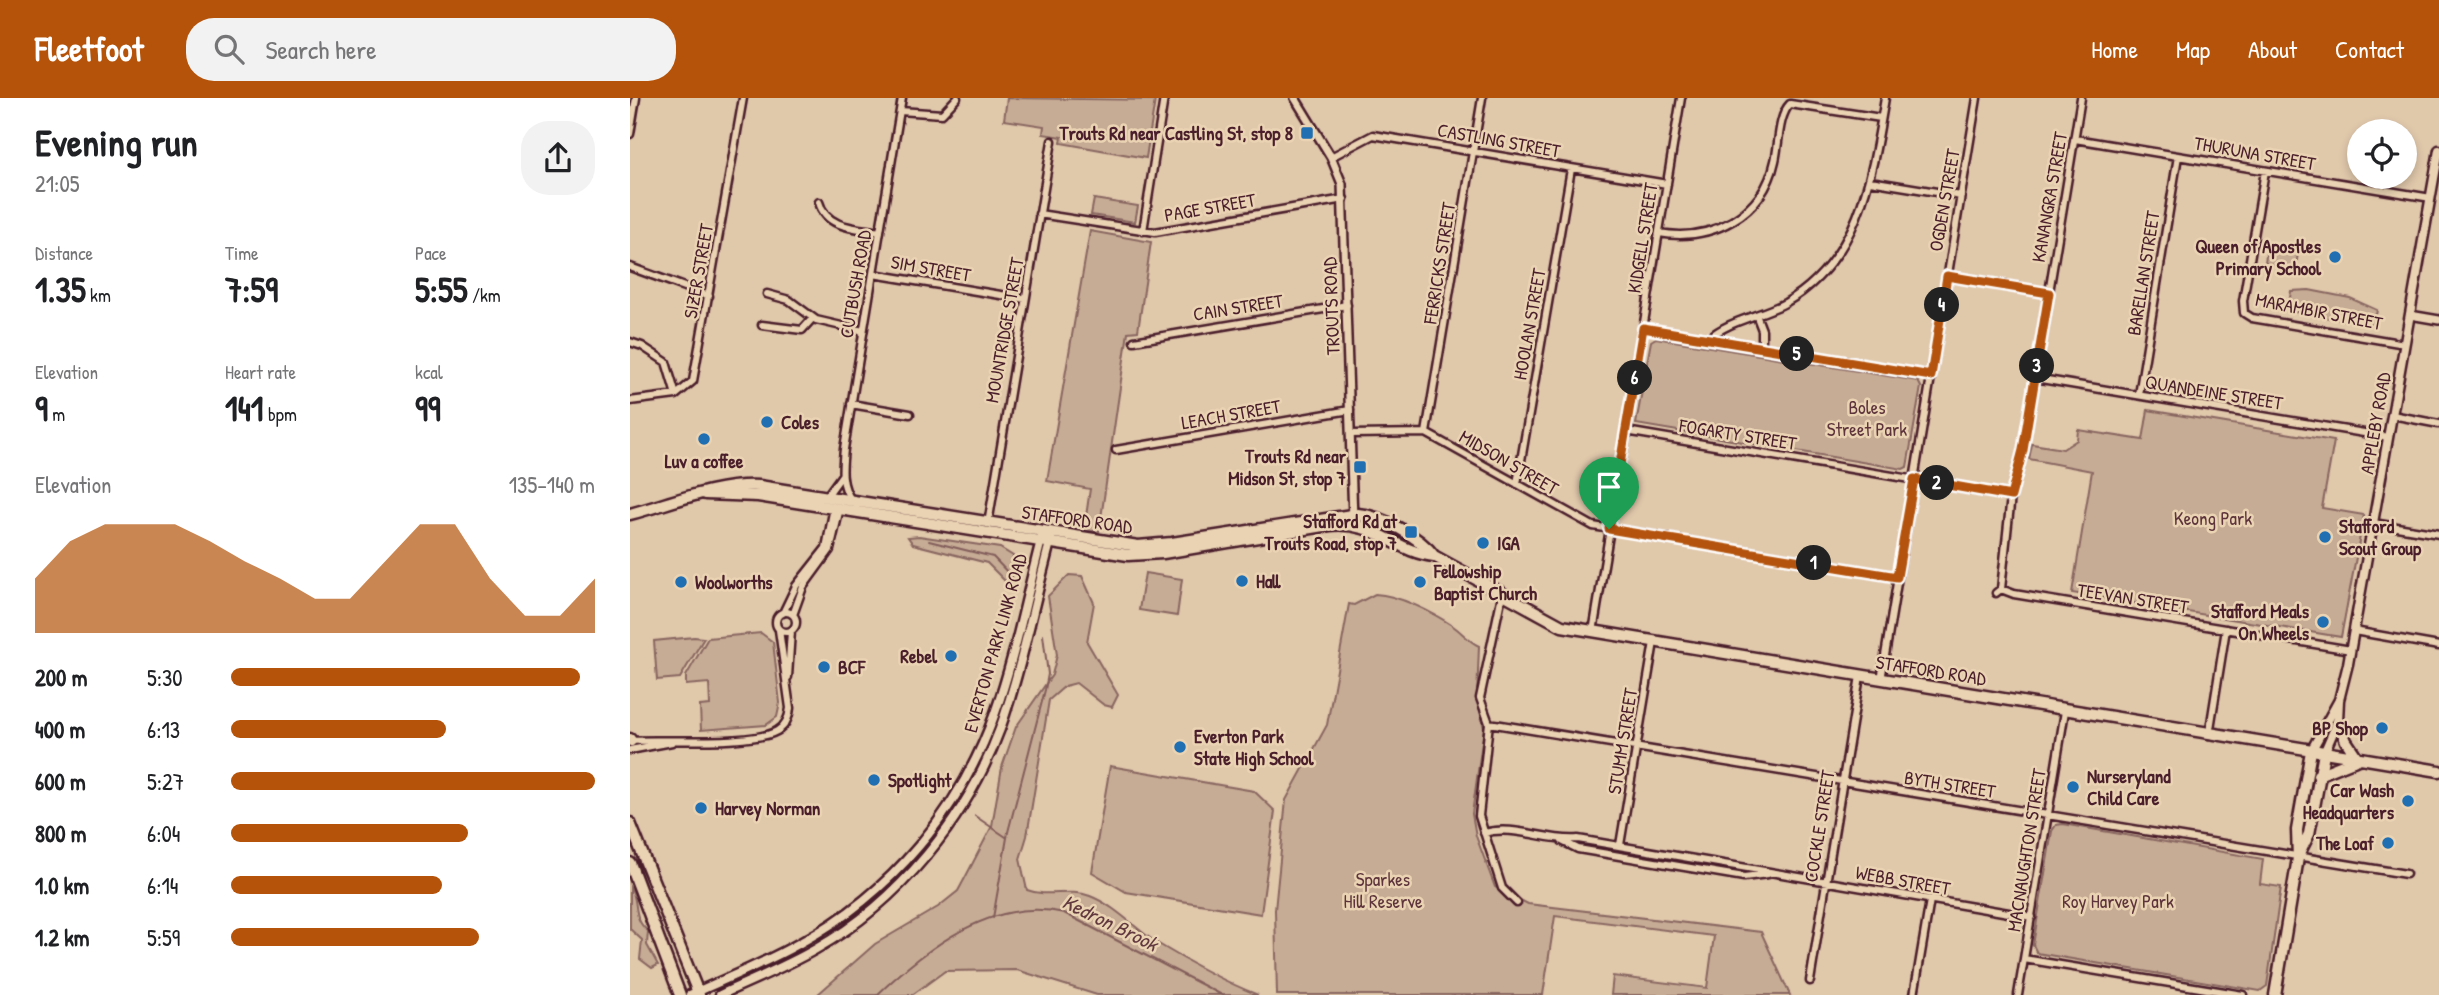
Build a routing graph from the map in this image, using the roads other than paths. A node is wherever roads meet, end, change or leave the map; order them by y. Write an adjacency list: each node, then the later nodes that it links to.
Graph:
1 (636, 98): 14 (street)
2 (743, 98): 38 (street, SIZER STREET)
3 (902, 98): 12 (street, CUTBUSH ROAD)
4 (957, 98): 12 (street)
5 (1164, 98): 30 (street)
6 (1295, 98): 20 (street, TROUTS ROAD)
7 (1482, 98): 18 (street, FERRICKS STREET)
8 (1681, 98): 24 (street, KIDGELL STREET)
9 (1885, 98): 13 (street)
10 (1977, 98): 25 (street, OGDEN STREET)
11 (2081, 98): 15 (street, KANANGRA STREET)
12 (900, 111): 31 (street, CUTBUSH ROAD)
13 (1881, 118): 23 (street); 32 (street)
14 (630, 134)
15 (2075, 139): 19 (street, THURUNA STREET); 36 (street, KANANGRA STREET)
16 (1052, 141): 29 (street, MOUNTRIDGE STREET)
17 (2439, 150): 26 (main road, APPLEBY ROAD)
18 (1473, 152): 20 (street, CASTLING STREET); 21 (street, CASTLING STREET); 64 (street, FERRICKS STREET)
19 (2178, 156): 22 (street, THURUNA STREET); 56 (street, BARELLAN STREET)
20 (1331, 157): 27 (street, TROUTS ROAD)
21 (1571, 169): 24 (street, CASTLING STREET); 70 (street, HOOLAN STREET)
22 (2265, 171): 26 (street, THURUNA STREET); 51 (street, MARAMBIR STREET)
23 (1870, 181): 25 (street); 42 (street)
24 (1667, 184): 32 (street, KIDGELL STREET)
25 (1961, 196): 35 (street, OGDEN STREET)
26 (2431, 198): 41 (main road, APPLEBY ROAD)
27 (1344, 199): 30 (street, PAGE STREET); 40 (street, TROUTS ROAD)
28 (819, 202): 31 (street)
29 (1040, 214): 30 (street, PAGE STREET); 39 (street, MOUNTRIDGE STREET)
30 (1143, 231)
31 (880, 232): 34 (street, CUTBUSH ROAD)
32 (1659, 233): 46 (street, KIDGELL STREET)
33 (630, 267): 38 (street)
34 (873, 274): 39 (street, SIM STREET); 47 (street, CUTBUSH ROAD)
35 (1947, 276): 36 (street); 53 (street, OGDEN STREET)
36 (2049, 293): 54 (street, KANANGRA STREET)
37 (767, 294): 43 (street)
38 (709, 296): 55 (street, SIZER STREET)
39 (1025, 299): 78 (street, MOUNTRIDGE STREET)
40 (1347, 305): 49 (street, CAIN STREET); 59 (street, TROUTS ROAD)
41 (2410, 315): 44 (street); 51 (main road, APPLEBY ROAD)
42 (1757, 317): 48 (street); 52 (street)
43 (813, 319): 45 (street); 47 (street)
44 (2439, 320)
45 (762, 325)
46 (1643, 328): 48 (street); 63 (street, KIDGELL STREET)
47 (863, 331): 58 (street, CUTBUSH ROAD)
48 (1708, 338): 52 (street)
49 (1134, 341)
50 (630, 342): 55 (street)
51 (2405, 344): 61 (main road, APPLEBY ROAD)
52 (1762, 348): 53 (street)
53 (1931, 376): 69 (street, OGDEN STREET)
54 (2035, 378): 56 (street, QUANDEINE STREET); 72 (street, KANANGRA STREET)
55 (676, 395): 57 (street)
56 (2138, 395): 66 (street, QUANDEINE STREET)
57 (630, 401)
58 (851, 404): 60 (street); 68 (street, CUTBUSH ROAD)
59 (1350, 410): 65 (street, TROUTS ROAD); 67 (street, LEACH STREET)
60 (910, 414)
61 (2392, 415): 62 (street); 66 (main road, APPLEBY ROAD)
62 (2439, 424)
63 (1626, 431): 69 (street, FOGARTY STREET); 79 (street, KIDGELL STREET)
64 (1426, 433): 65 (street); 70 (street, MIDSON STREET)
65 (1351, 434): 76 (street, TROUTS ROAD)
66 (2388, 437): 77 (main road, APPLEBY ROAD)
67 (1116, 450)
68 (842, 475): 73 (street, CUTBUSH ROAD); 73 (street, CUTBUSH ROAD)
69 (1914, 479): 72 (street, FOGARTY STREET); 82 (street, OGDEN STREET)
70 (1517, 484): 79 (street, MIDSON STREET)
71 (705, 494): 73 (main road, STAFFORD ROAD); 74 (main road, STAFFORD ROAD); 75 (main road, STAFFORD ROAD)
72 (2011, 496): 83 (street, KANANGRA STREET)
73 (838, 499): 74 (street); 78 (main road, STAFFORD ROAD)
74 (837, 510): 81 (main road, STAFFORD ROAD); 85 (street); 86 (street)
75 (630, 514)
76 (1353, 519): 81 (main road, STAFFORD ROAD); 84 (main road, STAFFORD ROAD)
77 (2373, 523): 80 (street); 90 (main road, APPLEBY ROAD)
78 (988, 524): 81 (main road, STAFFORD ROAD)
79 (1609, 529): 82 (street, MIDSON STREET); 91 (street, KIDGELL STREET)
80 (2439, 534)
81 (1047, 539): 127 (main road, EVERTON PARK LINK ROAD); 129 (main road, EVERTON PARK LINK ROAD)
82 (1897, 577): 96 (street, OGDEN STREET)
83 (1998, 591): 87 (street, TEEVAN STREET)
84 (1502, 595): 91 (main road, STAFFORD ROAD); 101 (street)
85 (783, 612): 86 (street); 88 (street)
86 (793, 615): 89 (street)
87 (2226, 629): 94 (street, TEEVAN STREET); 102 (street)
88 (779, 630): 89 (street); 97 (street)
89 (791, 631): 97 (street)
90 (2354, 631): 93 (street); 94 (main road, APPLEBY ROAD)
91 (1592, 632): 92 (main road, STAFFORD ROAD)
92 (1654, 642): 95 (main road, STAFFORD ROAD); 104 (street, STUMM STREET)
93 (2439, 646)
94 (2351, 650): 98 (main road, APPLEBY ROAD)
95 (1860, 676): 96 (main road, STAFFORD ROAD); 110 (street, COCKLE STREET)
96 (1881, 680): 99 (main road, STAFFORD ROAD)
97 (788, 682): 103 (street)
98 (2339, 700): 100 (main road, APPLEBY ROAD); 105 (main road, APPLEBY ROAD)
99 (2065, 711): 102 (main road, STAFFORD ROAD); 111 (street, MACNAUGHTON STREET)
100 (2338, 721): 106 (main road, APPLEBY ROAD); 107 (main road)
101 (1489, 723): 104 (street, BYTH STREET); 113 (street)
102 (2209, 735): 105 (main road, STAFFORD ROAD)
103 (630, 743)
104 (1637, 748): 110 (street, BYTH STREET); 115 (street, STUMM STREET)
105 (2311, 751): 106 (main road, STAFFORD ROAD); 116 (main road)
106 (2324, 753): 107 (main road, STAFFORD ROAD); 109 (main road)
107 (2358, 759): 108 (main road, STAFFORD ROAD); 109 (main road)
108 (2439, 771)
109 (2318, 775): 116 (main road)
110 (1842, 782): 111 (street, BYTH STREET); 121 (street, COCKLE STREET)
111 (2048, 816): 116 (street, BYTH STREET); 124 (street, MACNAUGHTON STREET)
112 (630, 823): 117 (main road)
113 (1484, 833): 114 (street, WEBB STREET); 123 (street)
114 (1561, 841): 115 (street, WEBB STREET); 119 (street, WEBB STREET)
115 (1620, 845): 119 (street, WEBB STREET)
116 (2298, 858): 120 (street, BYTH STREET); 133 (main road)
117 (646, 860): 118 (main road); 127 (main road)
118 (632, 866): 128 (main road)
119 (1768, 874): 121 (street, WEBB STREET)
120 (2406, 874)
121 (1826, 883): 122 (street, WEBB STREET); 126 (street, COCKLE STREET)
122 (1930, 900): 124 (street, WEBB STREET); 130 (street)
123 (1517, 903)
124 (2032, 917): 125 (street, MACNAUGHTON STREET)
125 (2024, 959): 131 (street, MACNAUGHTON STREET); 132 (street)
126 (1810, 981)
127 (695, 994)
128 (680, 995)
129 (720, 995)
130 (1914, 995)
131 (2018, 995)
132 (2243, 995)
133 (2275, 995)

